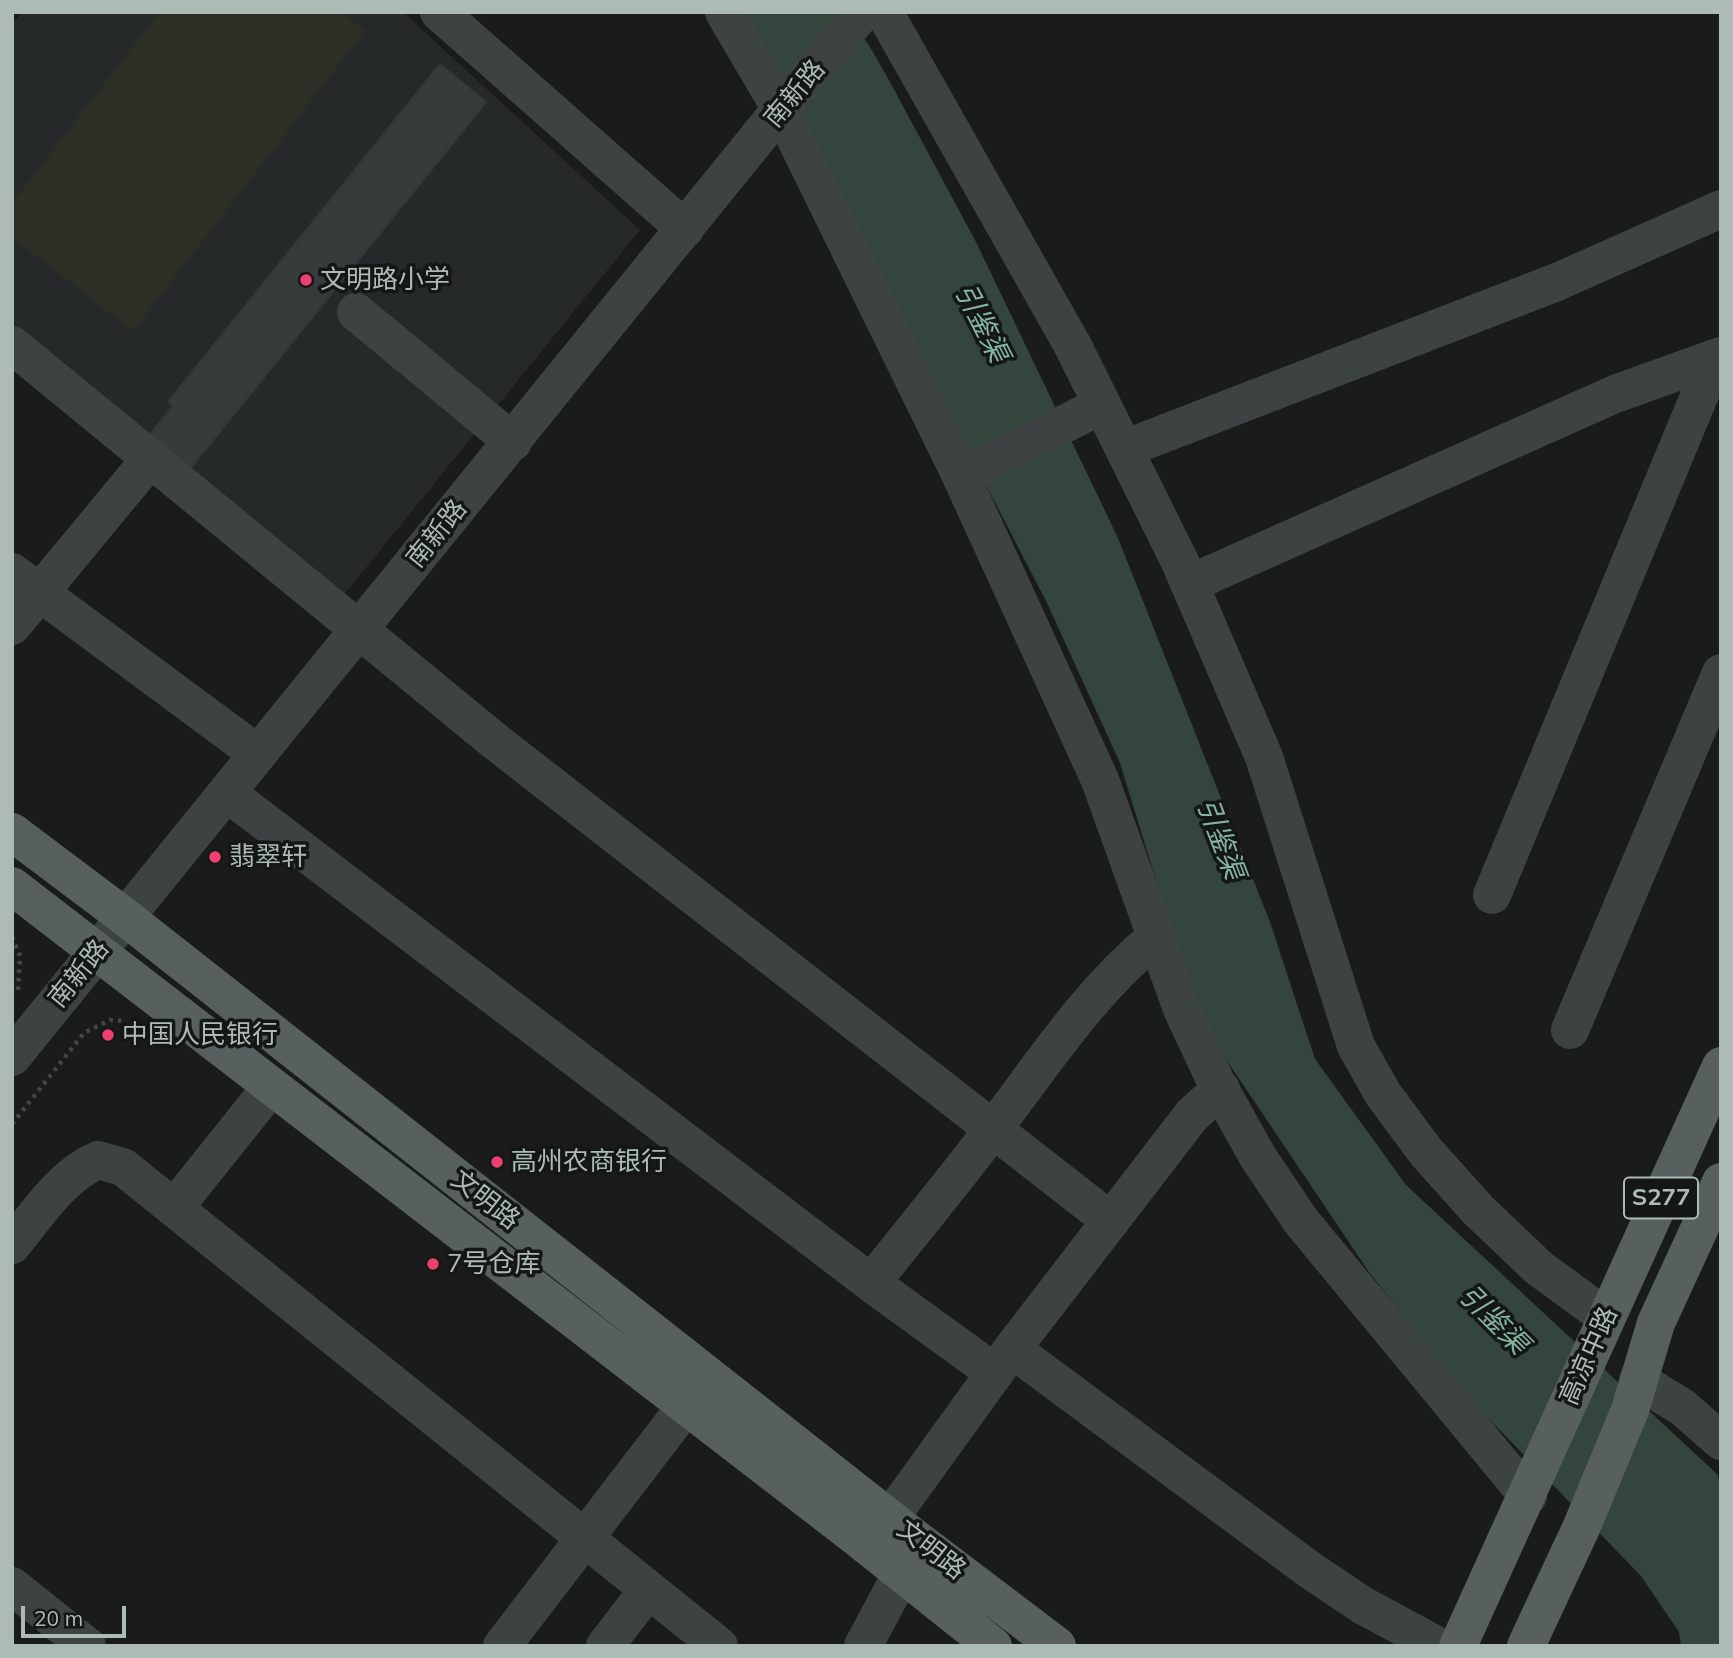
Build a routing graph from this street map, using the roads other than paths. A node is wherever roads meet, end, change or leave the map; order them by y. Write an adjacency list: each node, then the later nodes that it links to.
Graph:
1 (439, 12): 7 (street)
2 (724, 12): 5 (street)
3 (863, 12): 5 (street, 南新路)
4 (884, 12): 11 (street)
5 (790, 99): 7 (street, 南新路); 15 (street)
6 (1721, 209): 13 (street)
7 (685, 229): 12 (street, 南新路)
8 (356, 312): 12 (street)
9 (12, 345): 14 (street)
10 (1718, 357): 17 (street); 25 (street)
11 (1091, 410): 13 (street); 15 (street)
12 (513, 442): 19 (street, 南新路)
13 (1124, 449): 17 (street)
14 (150, 458): 16 (street); 19 (street)
15 (973, 470): 27 (street)
16 (25, 582): 18 (street); 21 (street)
17 (1189, 584): 40 (street)
18 (12, 626)
19 (359, 628): 21 (street, 南新路); 34 (street)
20 (1721, 673): 29 (street)
21 (258, 754): 22 (street, 南新路)
22 (227, 793): 26 (street, 南新路); 39 (street)
23 (12, 832): 26 (main road, 文明路)
24 (12, 886): 28 (main road, 文明路)
25 (1492, 895)
26 (125, 917): 28 (street, 南新路); 46 (main road, 文明路)
27 (1156, 937): 33 (street); 34 (street)
28 (97, 953): 30 (street, 南新路); 32 (main road, 文明路)
29 (1570, 1030)
30 (12, 1057)
31 (1721, 1066): 40 (main road, 高凉中路 / S277)
32 (271, 1087): 36 (street); 43 (main road, 文明路)
33 (1220, 1089): 37 (street); 45 (street)
34 (993, 1129): 37 (street); 39 (street)
35 (1721, 1182): 42 (main road, 高凉中路 / S277)
36 (175, 1207): 38 (street); 47 (street)
37 (1111, 1221): 41 (street)
38 (12, 1245)
39 (871, 1283): 41 (street)
40 (1603, 1324): 45 (main road, 高凉中路 / S277)
41 (1004, 1361): 46 (street); 60 (street)
42 (1634, 1395): 44 (street); 51 (main road, 高凉中路 / S277)
43 (686, 1406): 47 (street); 49 (main road, 文明路)
44 (1721, 1441)
45 (1533, 1484): 48 (main road, 高凉中路 / S277)
46 (890, 1518): 59 (main road, 文明路)
47 (586, 1538): 52 (street); 55 (street)
48 (1498, 1560): 51 (main road); 61 (main road, 高凉中路 / S277)
49 (902, 1573): 53 (main road, 文明路); 58 (street)
50 (12, 1586): 54 (street)
51 (1553, 1588): 62 (main road, 高凉中路 / S277)
52 (648, 1590): 56 (street); 57 (street)
53 (971, 1639)
54 (87, 1646)
55 (502, 1646)
56 (605, 1646)
57 (719, 1646)
58 (863, 1646)
59 (1057, 1646)
60 (1438, 1646)
61 (1458, 1646)
62 (1527, 1646)

